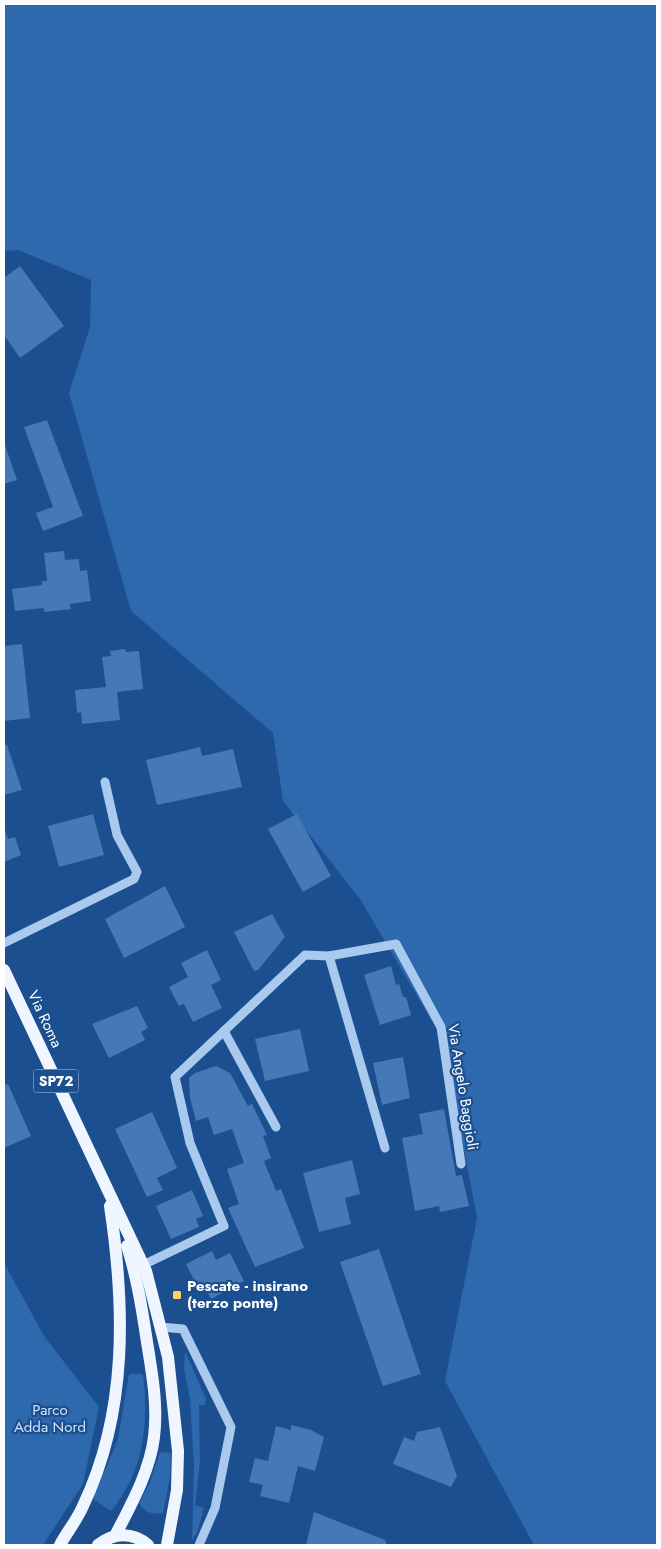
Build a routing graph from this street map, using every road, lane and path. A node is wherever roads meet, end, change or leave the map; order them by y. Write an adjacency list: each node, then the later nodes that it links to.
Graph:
1 (105, 782): 2 (street)
2 (4, 943)
3 (329, 956): 5 (street, Via Angelo Baggioli); 7 (street); 8 (street, Via Angelo Baggioli)
4 (4, 970): 9 (main road, Via Roma / SP72)
5 (224, 1031): 6 (street); 10 (street, Via Angelo Baggioli)
6 (276, 1127)
7 (385, 1148)
8 (461, 1164)
9 (108, 1191): 10 (main road); 12 (main road); 13 (main road)
10 (143, 1265): 11 (main road)
11 (160, 1327): 16 (main road); 17 (street)
12 (115, 1536): 14 (main road); 15 (main road)
13 (60, 1545)
14 (98, 1545)
15 (148, 1545)
16 (167, 1545)
17 (199, 1545)

